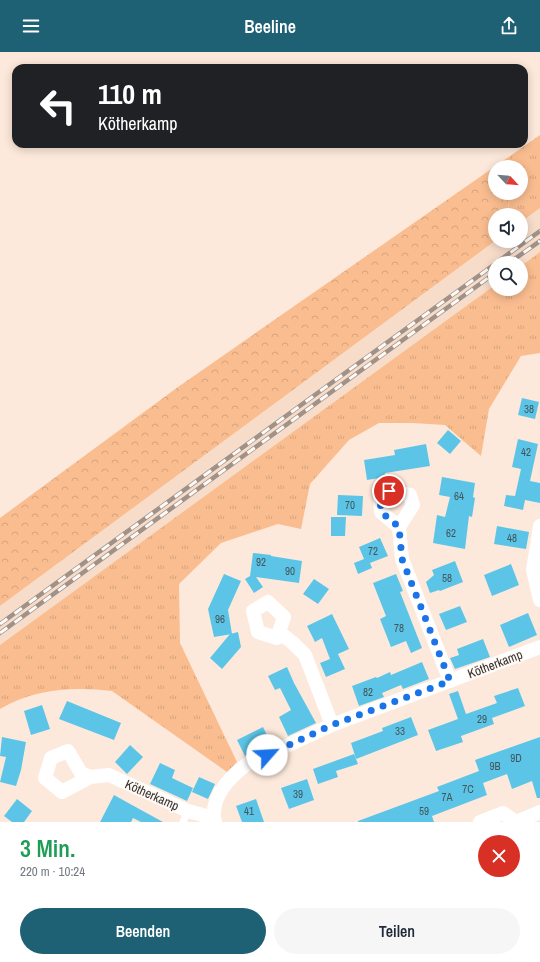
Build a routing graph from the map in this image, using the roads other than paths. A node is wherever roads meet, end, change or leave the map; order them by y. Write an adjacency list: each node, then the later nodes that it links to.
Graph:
1 (540, 526): 3 (street)
2 (399, 527): 6 (street, Kötherkamp)
3 (540, 600)
4 (279, 632): 7 (street)
5 (540, 647): 6 (street, Kötherkamp)
6 (450, 681): 7 (street, Kötherkamp)
7 (332, 725): 11 (street, Kötherkamp)
8 (90, 777): 10 (street, Kötherkamp)
9 (540, 812): 13 (street)
10 (186, 817): 11 (street, Kötherkamp)
11 (214, 820)
12 (480, 822): 13 (street)
13 (516, 822)

